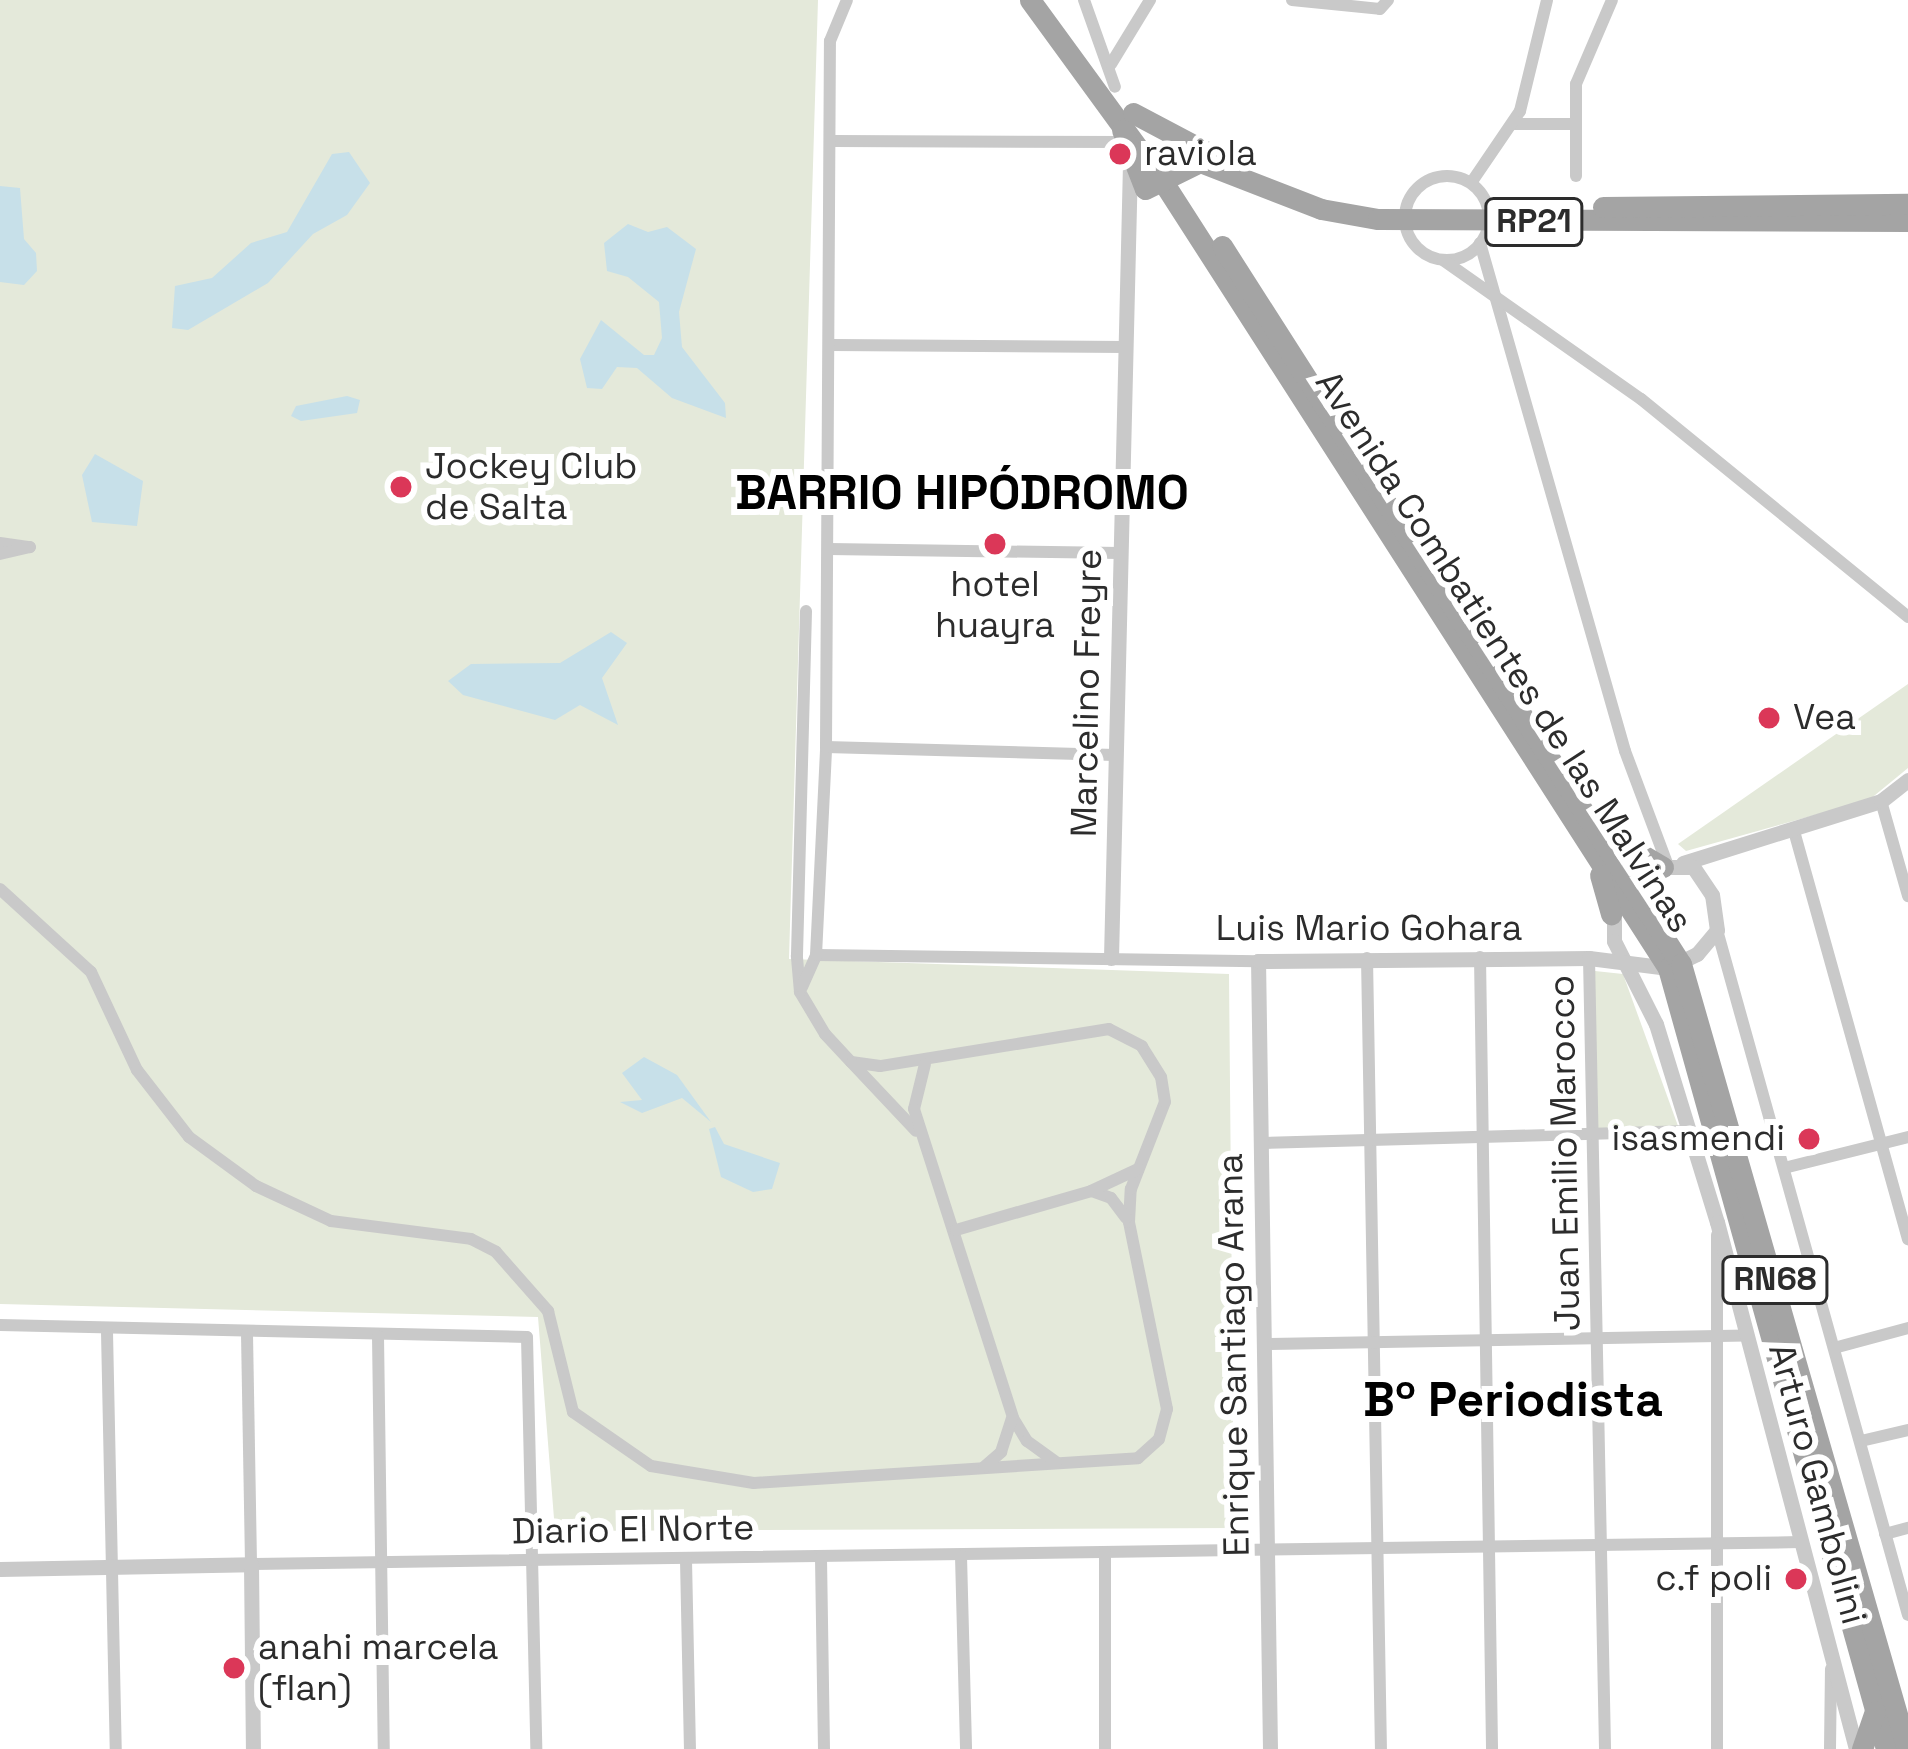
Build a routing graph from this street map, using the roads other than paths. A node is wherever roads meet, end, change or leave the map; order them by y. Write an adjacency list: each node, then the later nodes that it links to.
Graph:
1 (848, 0): 15 (street)
2 (1030, 0): 11 (main road, Avenida Combatientes de las Malvinas / RN68)
3 (1049, 0): 10 (main road, Avenida Combatientes de las Malvinas / RN68)
4 (1084, 0): 10 (street)
5 (1150, 0): 10 (street)
6 (1292, 0): 7 (street)
7 (1388, 0)
8 (1546, 0): 12 (street)
9 (1612, 0): 13 (street)
10 (1113, 76): 11 (main road, Avenida Combatientes de las Malvinas / RN68)
11 (1125, 113): 14 (main road, RP21); 16 (main road); 18 (main road, Avenida Combatientes de las Malvinas / RN68)
12 (1514, 124): 13 (street); 19 (street)
13 (1572, 124): 17 (street)
14 (1162, 131): 18 (main road); 22 (main road, RP21)
15 (833, 141): 16 (street); 28 (street)
16 (1128, 152): 18 (main road); 21 (street, Marcelino Freyre)
17 (1576, 176)
18 (1166, 183): 21 (street); 22 (main road, RP21); 40 (main road, Avenida Combatientes de las Malvinas / RN68); 47 (main road, Avenida Combatientes de las Malvinas / RN68)
19 (1471, 183): 22 (street); 23 (street)
20 (1908, 205): 23 (main road, RP21)
21 (1128, 214): 29 (street, Marcelino Freyre)
22 (1405, 215): 23 (main road, RP21); 26 (street)
23 (1489, 216): 24 (main road, RP21); 25 (street)
24 (1908, 220)
25 (1480, 243): 26 (street); 27 (street)
26 (1443, 260): 27 (street)
27 (1490, 293): 35 (street); 43 (street)
28 (831, 345): 29 (street); 31 (street)
29 (1125, 347): 32 (street, Marcelino Freyre)
30 (0, 543): 33 (street)
31 (829, 549): 32 (street); 36 (street)
32 (1120, 553): 37 (street, Marcelino Freyre)
33 (0, 554)
34 (806, 611): 56 (street)
35 (1908, 617)
36 (826, 747): 37 (street); 49 (street)
37 (1115, 755): 51 (street, Marcelino Freyre)
38 (1908, 780): 39 (street)
39 (1881, 802): 41 (street); 46 (street)
40 (1600, 830): 43 (main road); 47 (main road, Avenida Combatientes de las Malvinas / RN68)
41 (1794, 831): 42 (street); 67 (street)
42 (1714, 856): 43 (street); 44 (street)
43 (1668, 866): 44 (street); 47 (street)
44 (1705, 877): 48 (street)
45 (0, 890): 91 (street)
46 (1908, 896)
47 (1620, 904): 53 (street, Juan Emilio Marocco); 55 (main road, Avenida Combatientes de las Malvinas / RN68); 55 (street, Arturo Gambolini)
48 (1717, 930): 55 (street); 68 (street)
49 (816, 955): 51 (street, Luis Mario Gohara); 56 (street)
50 (1480, 957): 52 (street, Luis Mario Gohara); 53 (street, Luis Mario Gohara); 63 (street)
51 (1111, 958): 54 (street, Luis Mario Gohara)
52 (1367, 958): 54 (street, Luis Mario Gohara); 64 (street)
53 (1589, 958): 55 (street, Luis Mario Gohara); 61 (street, Juan Emilio Marocco)
54 (1258, 961): 66 (street, Enrique Santiago Arana)
55 (1664, 963): 57 (main road, Avenida Combatientes de las Malvinas / RN68); 57 (main road); 60 (street, Arturo Gambolini)
56 (800, 992): 58 (street)
57 (1692, 1015): 111 (main road, Avenida Combatientes de las Malvinas / RN68); 128 (main road, Avenida Combatientes de las Malvinas / RN68)
58 (851, 1062): 59 (street); 65 (street)
59 (925, 1064): 65 (street); 69 (street)
60 (1690, 1131): 61 (street); 72 (street, Arturo Gambolini)
61 (1595, 1136): 63 (street); 82 (street, Juan Emilio Marocco)
62 (1908, 1137): 67 (street)
63 (1485, 1138): 64 (street); 85 (street)
64 (1373, 1139): 66 (street); 84 (street)
65 (924, 1143): 73 (street)
66 (1262, 1143): 83 (street, Enrique Santiago Arana)
67 (1881, 1145): 68 (street); 74 (street)
68 (1784, 1168): 86 (street)
69 (1138, 1169): 70 (street); 71 (street)
70 (1091, 1191): 71 (street); 73 (street)
71 (1129, 1222): 90 (street)
72 (1717, 1222): 80 (street, Arturo Gambolini); 81 (street)
73 (956, 1230): 87 (street)
74 (1907, 1234)
75 (0, 1325): 77 (street)
76 (1908, 1328): 86 (street)
77 (106, 1332): 78 (street); 107 (street)
78 (247, 1334): 79 (street); 106 (street)
79 (378, 1336): 104 (street); 105 (street)
80 (1746, 1336): 81 (street); 94 (street, Arturo Gambolini)
81 (1715, 1339): 82 (street); 95 (street)
82 (1599, 1342): 85 (street); 96 (street, Juan Emilio Marocco)
83 (1265, 1344): 84 (street); 99 (street, Enrique Santiago Arana)
84 (1375, 1344): 85 (street); 98 (street)
85 (1487, 1345): 97 (street)
86 (1834, 1348): 89 (street)
87 (1012, 1418): 90 (street); 91 (street)
88 (1908, 1430): 89 (street)
89 (1861, 1441): 93 (street)
90 (1057, 1462): 91 (street)
91 (979, 1471)
92 (1908, 1528): 93 (street)
93 (1886, 1534): 109 (street)
94 (1800, 1541): 95 (street, Diario El Norte); 110 (street, Arturo Gambolini)
95 (1714, 1543): 96 (street, Diario El Norte); 124 (street)
96 (1603, 1544): 97 (street, Diario El Norte); 123 (street, Juan Emilio Marocco)
97 (1492, 1546): 98 (street, Diario El Norte); 122 (street)
98 (1381, 1548): 99 (street, Diario El Norte); 121 (street)
99 (1266, 1551): 100 (street, Diario El Norte); 120 (street, Enrique Santiago Arana)
100 (1105, 1552): 101 (street, Diario El Norte); 119 (street)
101 (961, 1556): 102 (street, Diario El Norte); 118 (street)
102 (821, 1558): 103 (street, Diario El Norte); 117 (street)
103 (686, 1560): 105 (street, Diario El Norte); 116 (street)
104 (383, 1562): 105 (street, Diario El Norte); 106 (street, Diario El Norte); 114 (street)
105 (537, 1562): 115 (street)
106 (251, 1564): 107 (street, Diario El Norte); 113 (street)
107 (112, 1567): 108 (street, Diario El Norte); 112 (street)
108 (0, 1569)
109 (1908, 1616)
110 (1832, 1656): 125 (street); 126 (street, Arturo Gambolini)
111 (1875, 1710): 126 (main road); 127 (main road, Avenida Combatientes de las Malvinas / RN68)
112 (116, 1749)
113 (253, 1749)
114 (384, 1749)
115 (536, 1749)
116 (690, 1749)
117 (824, 1749)
118 (966, 1749)
119 (1105, 1749)
120 (1270, 1749)
121 (1381, 1749)
122 (1492, 1749)
123 (1605, 1749)
124 (1717, 1749)
125 (1830, 1749)
126 (1859, 1749)
127 (1886, 1749)
128 (1907, 1749)

